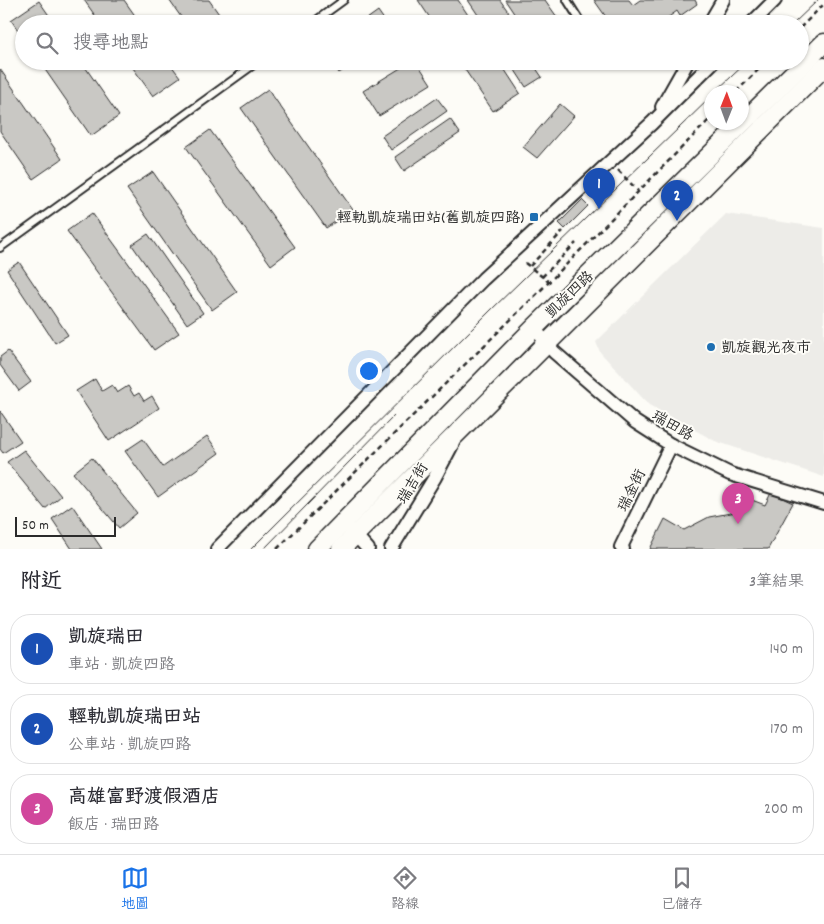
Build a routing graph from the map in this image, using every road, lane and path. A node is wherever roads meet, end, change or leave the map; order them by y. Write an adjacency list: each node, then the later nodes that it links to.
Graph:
1 (344, 0): 6 (lane)
2 (567, 0): 7 (lane)
3 (723, 0): 8 (street)
4 (775, 0): 9 (street)
5 (824, 4): 10 (path)
6 (323, 15)
7 (576, 15)
8 (714, 15)
9 (760, 15)
10 (809, 19)
11 (824, 43): 12 (street, 凱旋四路)
12 (809, 58)
13 (824, 67): 36 (street, 凱旋四路)
14 (247, 70): 30 (lane)
15 (683, 70): 20 (street)
16 (705, 70): 20 (street)
17 (758, 70): 19 (path)
18 (797, 70): 35 (street, 凱旋四路)
19 (743, 85)
20 (652, 123): 22 (street)
21 (704, 125): 27 (path)
22 (610, 162): 23 (path); 41 (street)
23 (622, 174): 24 (path); 25 (path)
24 (617, 178)
25 (633, 186): 26 (path); 27 (path)
26 (629, 190)
27 (638, 191): 34 (path)
28 (563, 231): 32 (path)
29 (576, 242): 33 (path)
30 (0, 248)
31 (525, 263): 32 (path)
32 (530, 266): 33 (path)
33 (542, 277): 34 (path)
34 (549, 282): 42 (path)
35 (534, 328): 36 (street, 瑞田路); 40 (street, 凱旋四路)
36 (546, 344): 37 (street, 凱旋四路); 38 (street, 瑞田路)
37 (458, 432): 40 (street, 凱旋四路); 46 (street, 瑞吉街)
38 (671, 445): 39 (street, 瑞田路); 47 (street, 瑞金街)
39 (824, 503)
40 (349, 528): 43 (street, 凱旋四路); 44 (street, 凱旋四路); 45 (street)
41 (217, 549)
42 (277, 549)
43 (318, 549)
44 (341, 549)
45 (368, 549)
46 (391, 549)
47 (623, 549)

